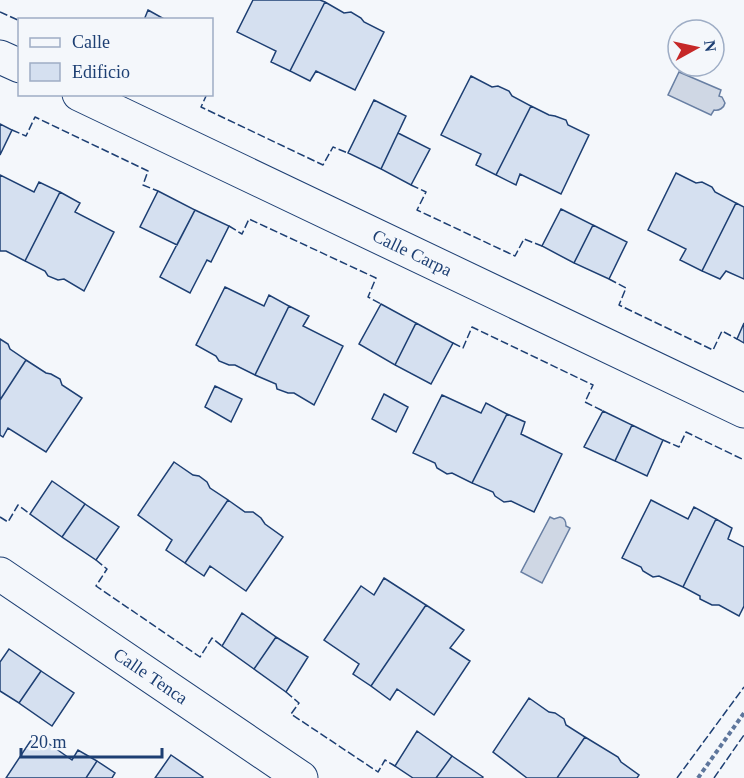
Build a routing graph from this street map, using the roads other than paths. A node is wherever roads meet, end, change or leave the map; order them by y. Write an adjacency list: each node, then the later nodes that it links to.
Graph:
1 (0, 57): 2 (street)
2 (18, 65)
3 (84, 96): 4 (street, Calle Carpa)
4 (744, 411)
5 (0, 574): 6 (street, Calle Tenca)
6 (301, 778)

